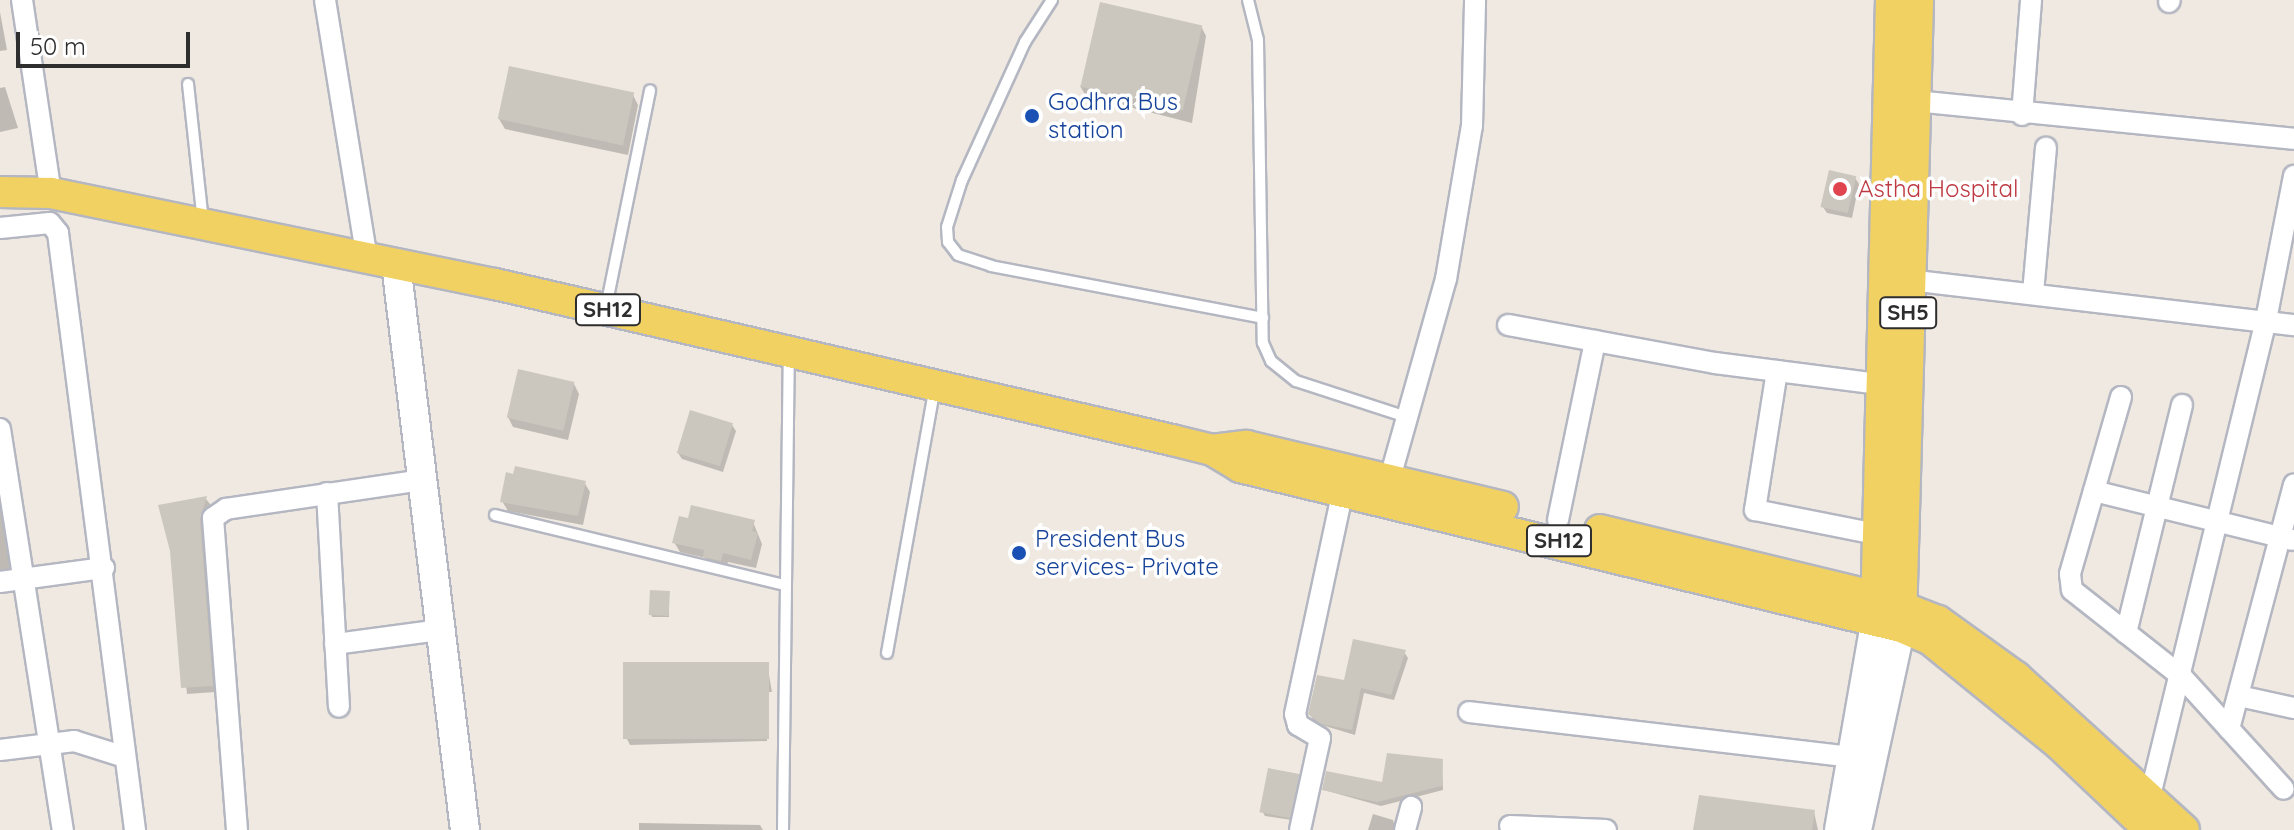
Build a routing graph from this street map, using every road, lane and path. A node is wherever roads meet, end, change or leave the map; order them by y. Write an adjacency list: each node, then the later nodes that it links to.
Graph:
1 (22, 0): 17 (street)
2 (325, 0): 20 (street)
3 (1052, 0): 24 (lane)
4 (1248, 0): 24 (lane)
5 (1475, 0): 35 (street)
6 (1891, 0): 31 (main road, SH5)
7 (1918, 0): 11 (main road, SH5)
8 (2031, 0): 12 (street)
9 (188, 84): 18 (lane)
10 (650, 90): 23 (lane)
11 (1915, 101): 12 (street); 21 (main road, SH5)
12 (2022, 115): 13 (street)
13 (2294, 139)
14 (2046, 148): 22 (street)
15 (2294, 176): 25 (street)
16 (0, 192): 17 (main road, SH12)
17 (51, 193): 18 (main road, SH12)
18 (203, 225): 20 (main road, SH12)
19 (0, 228): 50 (street)
20 (382, 261): 23 (main road, SH12); 39 (street)
21 (1909, 280): 22 (street); 54 (main road, SH5)
22 (2033, 293): 25 (street)
23 (606, 310): 29 (main road, SH12)
24 (1263, 318): 35 (lane)
25 (2266, 320): 27 (street); 47 (street)
26 (1508, 325): 28 (street)
27 (2294, 325)
28 (1595, 341): 30 (street); 46 (street)
29 (789, 351): 32 (main road, SH12); 53 (lane)
30 (1777, 371): 31 (street); 48 (street)
31 (1880, 384): 48 (main road, SH5)
32 (936, 385): 37 (main road, SH12); 58 (lane)
33 (2121, 397): 42 (street)
34 (2182, 405): 44 (street)
35 (1407, 417): 38 (street)
36 (0, 429): 51 (street)
37 (1212, 450): 38 (main road, SH12); 41 (main road, SH12)
38 (1390, 478): 46 (main road, SH12)
39 (422, 480): 43 (street); 55 (street)
40 (2294, 484): 49 (street)
41 (1343, 490): 54 (main road, SH12); 78 (street)
42 (2094, 491): 44 (street); 56 (street)
43 (327, 493): 57 (street); 75 (street)
44 (2158, 505): 47 (street); 56 (street)
45 (495, 515): 53 (lane)
46 (1558, 520): 54 (main road, SH12)
47 (2218, 522): 49 (street); 59 (street)
48 (1876, 534): 54 (main road, SH5)
49 (2288, 539): 60 (street)
50 (104, 568): 51 (street); 67 (street)
51 (22, 579): 52 (street); 65 (street)
52 (0, 582)
53 (784, 585): 77 (lane)
54 (1889, 612): 68 (street); 70 (main road); 82 (street); 83 (main road)
55 (440, 630): 57 (street); 76 (street)
56 (2126, 633): 59 (street)
57 (335, 644): 61 (street)
58 (887, 653)
59 (2182, 677): 64 (street); 70 (street)
60 (2239, 696): 62 (street); 64 (street)
61 (339, 707)
62 (2294, 708)
63 (1469, 712): 68 (street)
64 (2229, 729): 69 (street)
65 (48, 743): 66 (street); 67 (street); 73 (street)
66 (0, 750)
67 (125, 757): 74 (street)
68 (1851, 757): 81 (street)
69 (2284, 789)
70 (2150, 796): 84 (main road)
71 (1411, 807): 79 (street)
72 (1510, 826): 80 (street)
73 (63, 830)
74 (135, 830)
75 (237, 830)
76 (465, 830)
77 (783, 830)
78 (1300, 830)
79 (1405, 830)
80 (1606, 830)
81 (1839, 830)
82 (1857, 830)
83 (2150, 830)
84 (2184, 830)

